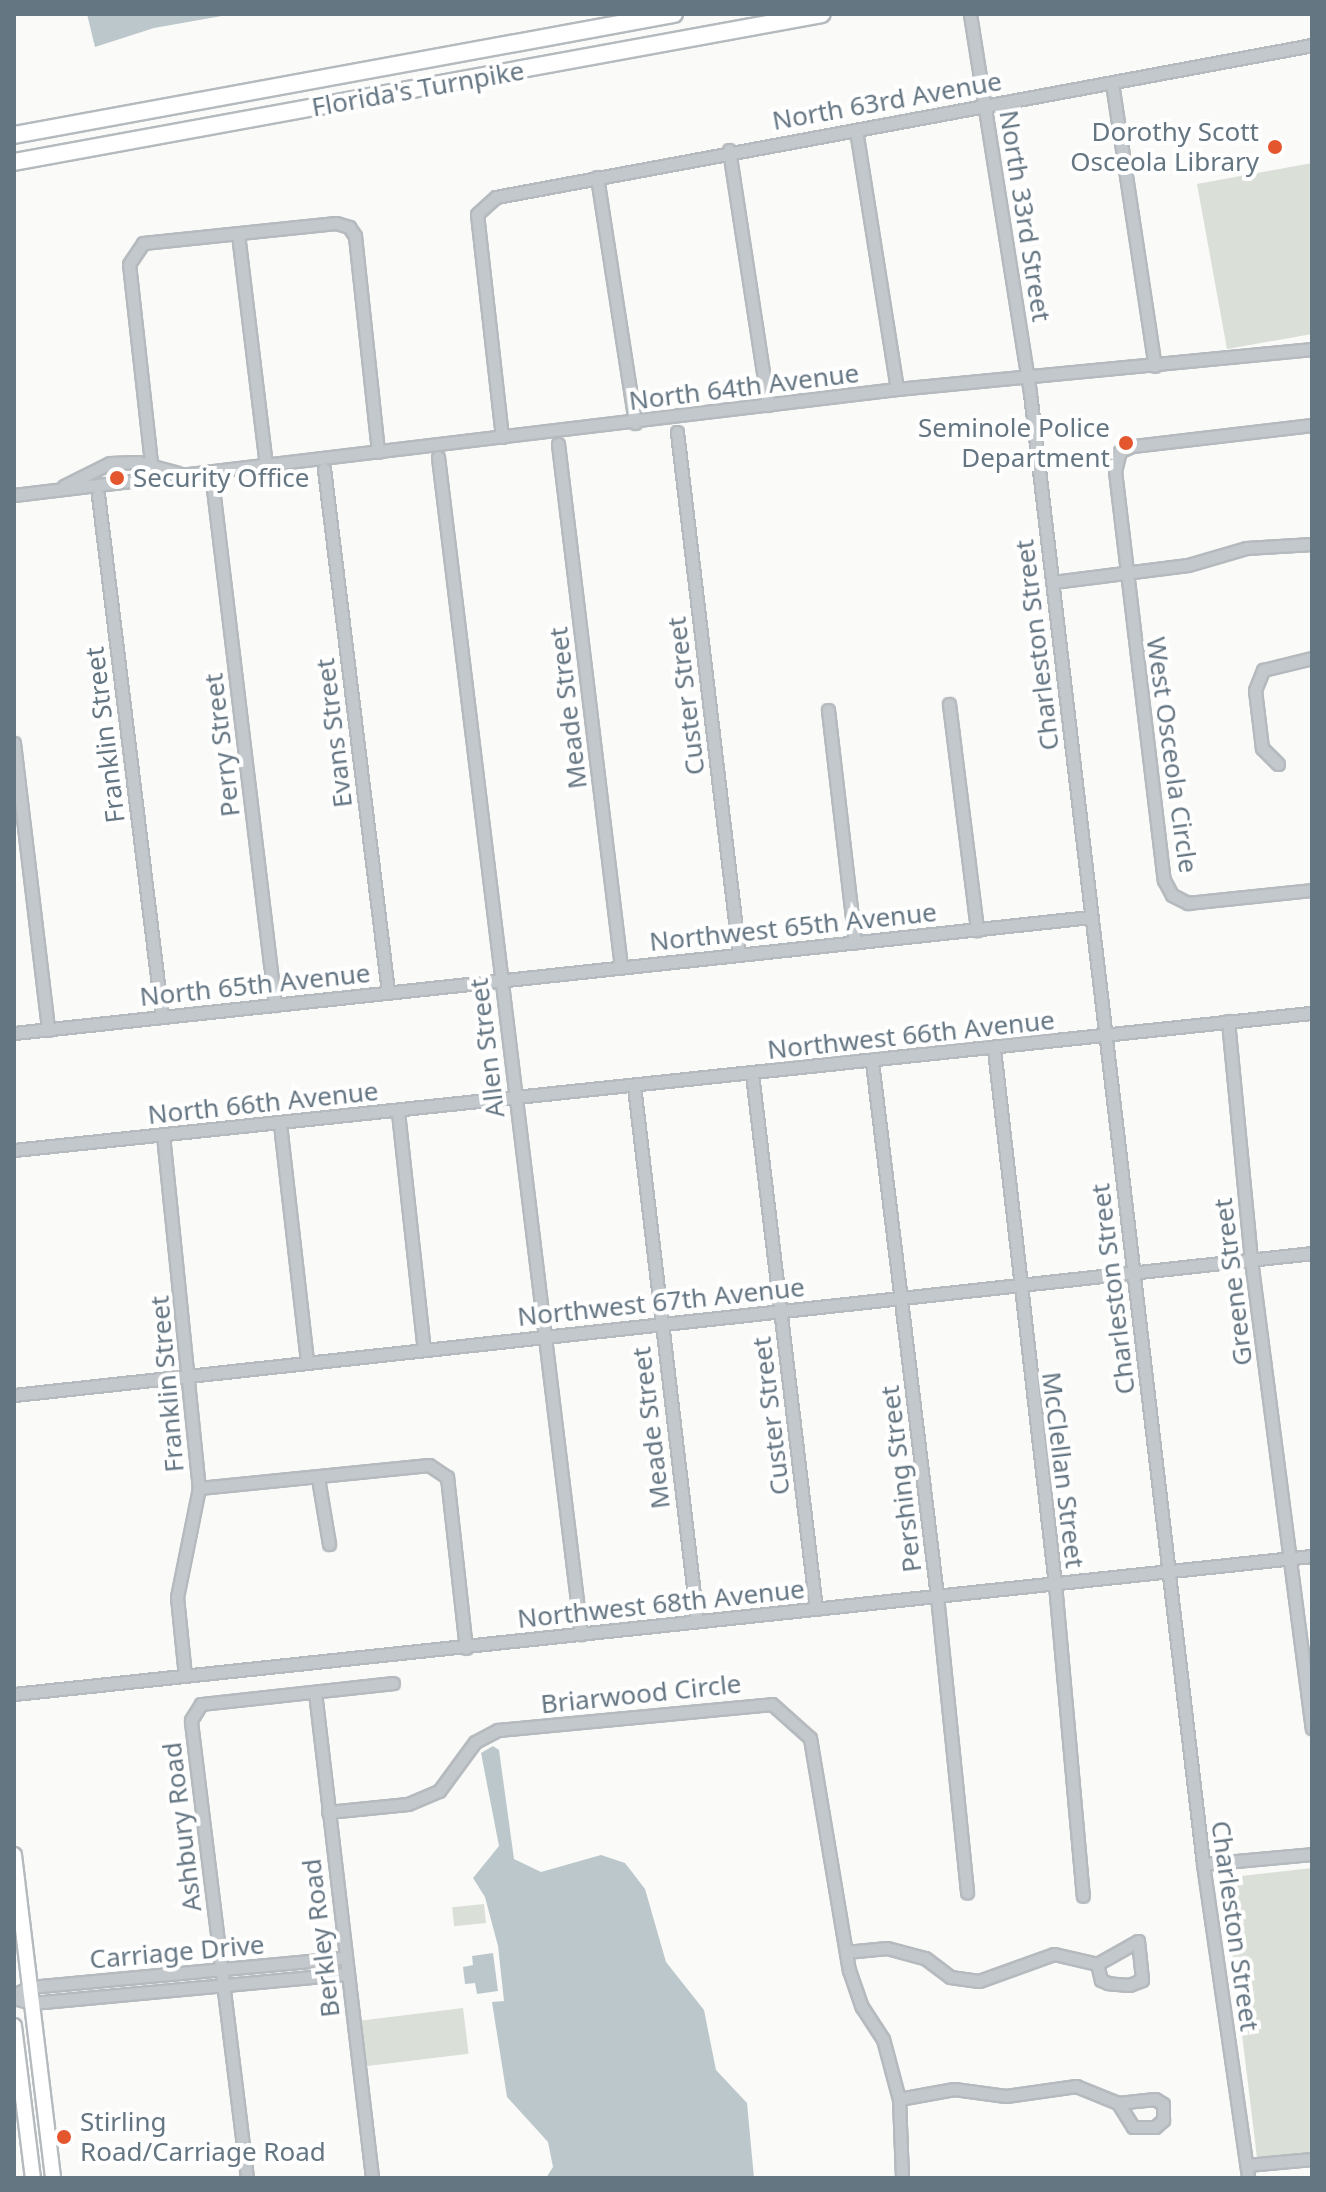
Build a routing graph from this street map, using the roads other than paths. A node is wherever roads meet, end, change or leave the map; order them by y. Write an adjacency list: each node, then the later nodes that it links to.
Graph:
1 (674, 14): 8 (highway, Florida's Turnpike)
2 (822, 14): 10 (highway, Florida's Turnpike)
3 (970, 14): 6 (street, North 33rd Street)
4 (1312, 45): 5 (street, North 63rd Avenue)
5 (1112, 83): 6 (street, North 63rd Avenue); 14 (street)
6 (985, 106): 7 (street, North 63rd Avenue); 15 (street, North 33rd Street)
7 (856, 130): 9 (street, North 63rd Avenue); 16 (street)
8 (14, 135)
9 (729, 150): 11 (street, North 63rd Avenue); 18 (street)
10 (14, 162)
11 (597, 177): 19 (street); 22 (street, North 63rd Avenue)
12 (238, 234): 24 (street); 26 (street); 27 (street)
13 (1312, 349): 14 (street, North 64th Avenue)
14 (1155, 366): 15 (street, North 64th Avenue)
15 (1028, 378): 16 (street, North 64th Avenue); 17 (street, North 33rd Street)
16 (897, 389): 18 (street, North 64th Avenue)
17 (1030, 393): 37 (street, Charleston Street)
18 (768, 405): 19 (street, North 64th Avenue)
19 (635, 423): 22 (street, North 64th Avenue)
20 (1312, 425): 36 (street)
21 (677, 432): 47 (street, Custer Street)
22 (502, 437): 24 (street, North 64th Avenue)
23 (558, 444): 48 (street, Meade Street)
24 (378, 452): 26 (street, North 64th Avenue)
25 (438, 457): 49 (street, Allen Street)
26 (266, 464): 29 (street, North 64th Avenue)
27 (152, 467): 29 (street, North 64th Avenue); 31 (street); 32 (street, North 64th Avenue)
28 (324, 469): 50 (street, Evans Street)
29 (183, 474): 31 (street, North 64th Avenue)
30 (212, 480): 51 (street, Perry Street)
31 (153, 481): 32 (street, North 64th Avenue)
32 (41, 492): 33 (street, North 64th Avenue)
33 (14, 495)
34 (98, 495): 53 (street, Franklin Street)
35 (1312, 544): 36 (street)
36 (1126, 573): 37 (street); 43 (street, West Osceola Circle)
37 (1053, 582): 44 (street, Charleston Street)
38 (1312, 658): 42 (street)
39 (949, 704): 45 (street)
40 (828, 710): 46 (street)
41 (14, 743): 55 (street)
42 (1278, 764)
43 (1312, 890)
44 (1090, 917): 45 (street, Northwest 65th Avenue); 57 (street, Charleston Street)
45 (977, 930): 46 (street, Northwest 65th Avenue)
46 (855, 942): 47 (street, Northwest 65th Avenue)
47 (739, 954): 48 (street, Northwest 65th Avenue)
48 (621, 967): 49 (street, Northwest 65th Avenue)
49 (501, 980): 50 (street, North 65th Avenue); 62 (street, Allen Street)
50 (388, 992): 51 (street, North 65th Avenue)
51 (275, 1005): 53 (street, North 65th Avenue)
52 (1312, 1013): 54 (street, Northwest 66th Avenue)
53 (162, 1017): 55 (street, North 65th Avenue)
54 (1228, 1021): 57 (street, Northwest 66th Avenue); 68 (street, Greene Street)
55 (48, 1030): 56 (street, North 65th Avenue)
56 (14, 1033)
57 (1106, 1035): 58 (street, Northwest 66th Avenue); 69 (street, Charleston Street)
58 (994, 1049): 59 (street, Northwest 66th Avenue); 70 (street, McClellan Street)
59 (872, 1062): 60 (street, Northwest 66th Avenue); 71 (street, Pershing Street)
60 (752, 1074): 61 (street, Northwest 66th Avenue); 72 (street, Custer Street)
61 (634, 1086): 62 (street, Northwest 66th Avenue); 73 (street, Meade Street)
62 (516, 1099): 63 (street, North 66th Avenue); 74 (street, Allen Street)
63 (398, 1112): 64 (street, North 66th Avenue); 75 (street)
64 (280, 1124): 65 (street, North 66th Avenue); 76 (street)
65 (163, 1135): 66 (street, North 66th Avenue); 77 (street, Franklin Street)
66 (14, 1150)
67 (1312, 1253): 68 (street, Northwest 67th Avenue)
68 (1251, 1260): 69 (street, Northwest 67th Avenue); 83 (street, Greene Street)
69 (1133, 1273): 70 (street, Northwest 67th Avenue); 84 (street, Charleston Street)
70 (1018, 1286): 71 (street, Northwest 67th Avenue); 85 (street, McClellan Street)
71 (901, 1298): 72 (street, Northwest 67th Avenue); 86 (street, Pershing Street)
72 (780, 1312): 73 (street, Northwest 67th Avenue); 87 (street, Custer Street)
73 (661, 1324): 74 (street, Northwest 67th Avenue); 88 (street, Meade Street)
74 (543, 1337): 75 (street, Northwest 67th Avenue); 89 (street, Allen Street)
75 (424, 1350): 76 (street, Northwest 67th Avenue)
76 (307, 1362): 77 (street, Northwest 67th Avenue)
77 (191, 1375): 78 (street, Northwest 67th Avenue); 80 (street, Franklin Street)
78 (14, 1395)
79 (318, 1478): 80 (street); 81 (street); 90 (street)
80 (199, 1488): 91 (street, Franklin Street)
81 (329, 1544)
82 (1312, 1556): 83 (street, Northwest 68th Avenue)
83 (1291, 1558): 84 (street, Northwest 68th Avenue); 95 (street, Greene Street)
84 (1168, 1570): 85 (street, Northwest 68th Avenue); 99 (street, Charleston Street)
85 (1055, 1584): 86 (street, Northwest 68th Avenue); 101 (street, McClellan Street)
86 (937, 1596): 87 (street, Northwest 68th Avenue); 100 (street, Pershing Street)
87 (816, 1609): 88 (street, Northwest 68th Avenue)
88 (697, 1620): 89 (street, Northwest 68th Avenue)
89 (581, 1634): 90 (street, Northwest 68th Avenue)
90 (466, 1648): 91 (street, Northwest 68th Avenue)
91 (185, 1676): 94 (street, Northwest 68th Avenue)
92 (393, 1683): 93 (street)
93 (315, 1692): 96 (street, Berkley Road); 105 (street, Ashbury Road)
94 (14, 1694)
95 (1312, 1728)
96 (328, 1812): 102 (street, Briarwood Circle); 103 (street, Berkley Road)
97 (1312, 1854): 99 (street)
98 (14, 1855): 109 (main road)
99 (1203, 1864): 118 (street, Charleston Street)
100 (967, 1892)
101 (1083, 1896)
102 (846, 1952): 104 (street); 114 (street, Briarwood Circle)
103 (345, 1958): 105 (street, Carriage Drive); 106 (street, Berkley Road)
104 (1097, 1964): 104 (street)
105 (221, 1972): 107 (street, Carriage Drive); 108 (street, Ashbury Road)
106 (347, 1974): 108 (street, Carriage Drive); 122 (street, Berkley Road)
107 (73, 1984): 109 (street, Carriage Drive); 111 (street)
108 (222, 1985): 111 (street, Carriage Drive); 121 (street, Ashbury Road)
109 (30, 1987): 110 (street, Carriage Drive); 112 (main road)
110 (14, 1996): 112 (street, Carriage Drive)
111 (74, 1998): 112 (street, Carriage Drive)
112 (32, 2003): 120 (main road)
113 (14, 2026): 116 (main road)
114 (899, 2099): 115 (street); 123 (street, Briarwood Circle)
115 (1118, 2103)
116 (19, 2104): 119 (main road)
117 (1312, 2159): 118 (street)
118 (1247, 2165): 124 (street, Charleston Street)
119 (33, 2178)
120 (53, 2178)
121 (247, 2178)
122 (372, 2178)
123 (902, 2178)
124 (1248, 2178)

